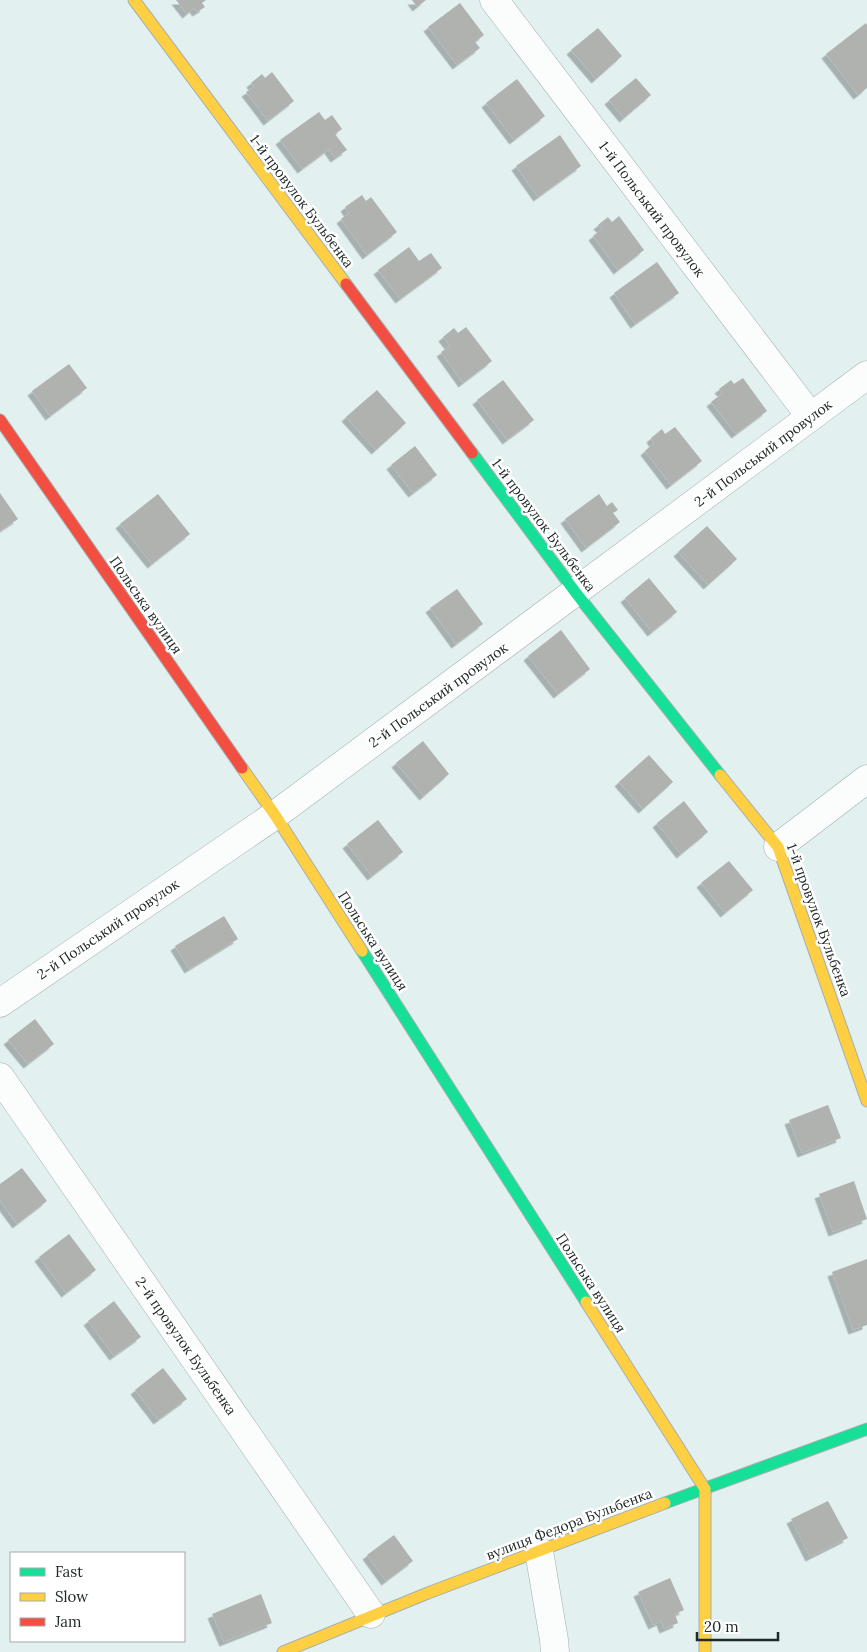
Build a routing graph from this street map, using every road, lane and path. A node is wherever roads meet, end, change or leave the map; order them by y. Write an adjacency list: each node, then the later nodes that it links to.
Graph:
1 (134, 0): 6 (street, 1-й провулок Бульбенка)
2 (494, 0): 4 (street, 1-й Польський провулок)
3 (867, 375): 4 (street, 2-й Польський провулок)
4 (811, 417): 6 (street, 2-й Польський провулок)
5 (0, 420): 8 (street, Польська вулиця)
6 (576, 593): 8 (street, 2-й Польський провулок); 9 (street, 1-й провулок Бульбенка)
7 (867, 779): 9 (street)
8 (275, 816): 10 (street, 2-й Польський провулок); 14 (street, Польська вулиця)
9 (778, 847): 12 (street, 1-й провулок Бульбенка)
10 (0, 1003)
11 (0, 1077): 16 (street, 2-й провулок Бульбенка)
12 (867, 1101)
13 (867, 1429): 14 (street, вулиця Федора Бульбенка)
14 (704, 1489): 15 (street, вулиця Федора Бульбенка); 19 (street)
15 (539, 1550): 16 (street, вулиця Федора Бульбенка); 18 (street)
16 (372, 1614): 17 (street, вулиця Федора Бульбенка)
17 (283, 1652)
18 (555, 1652)
19 (705, 1652)

